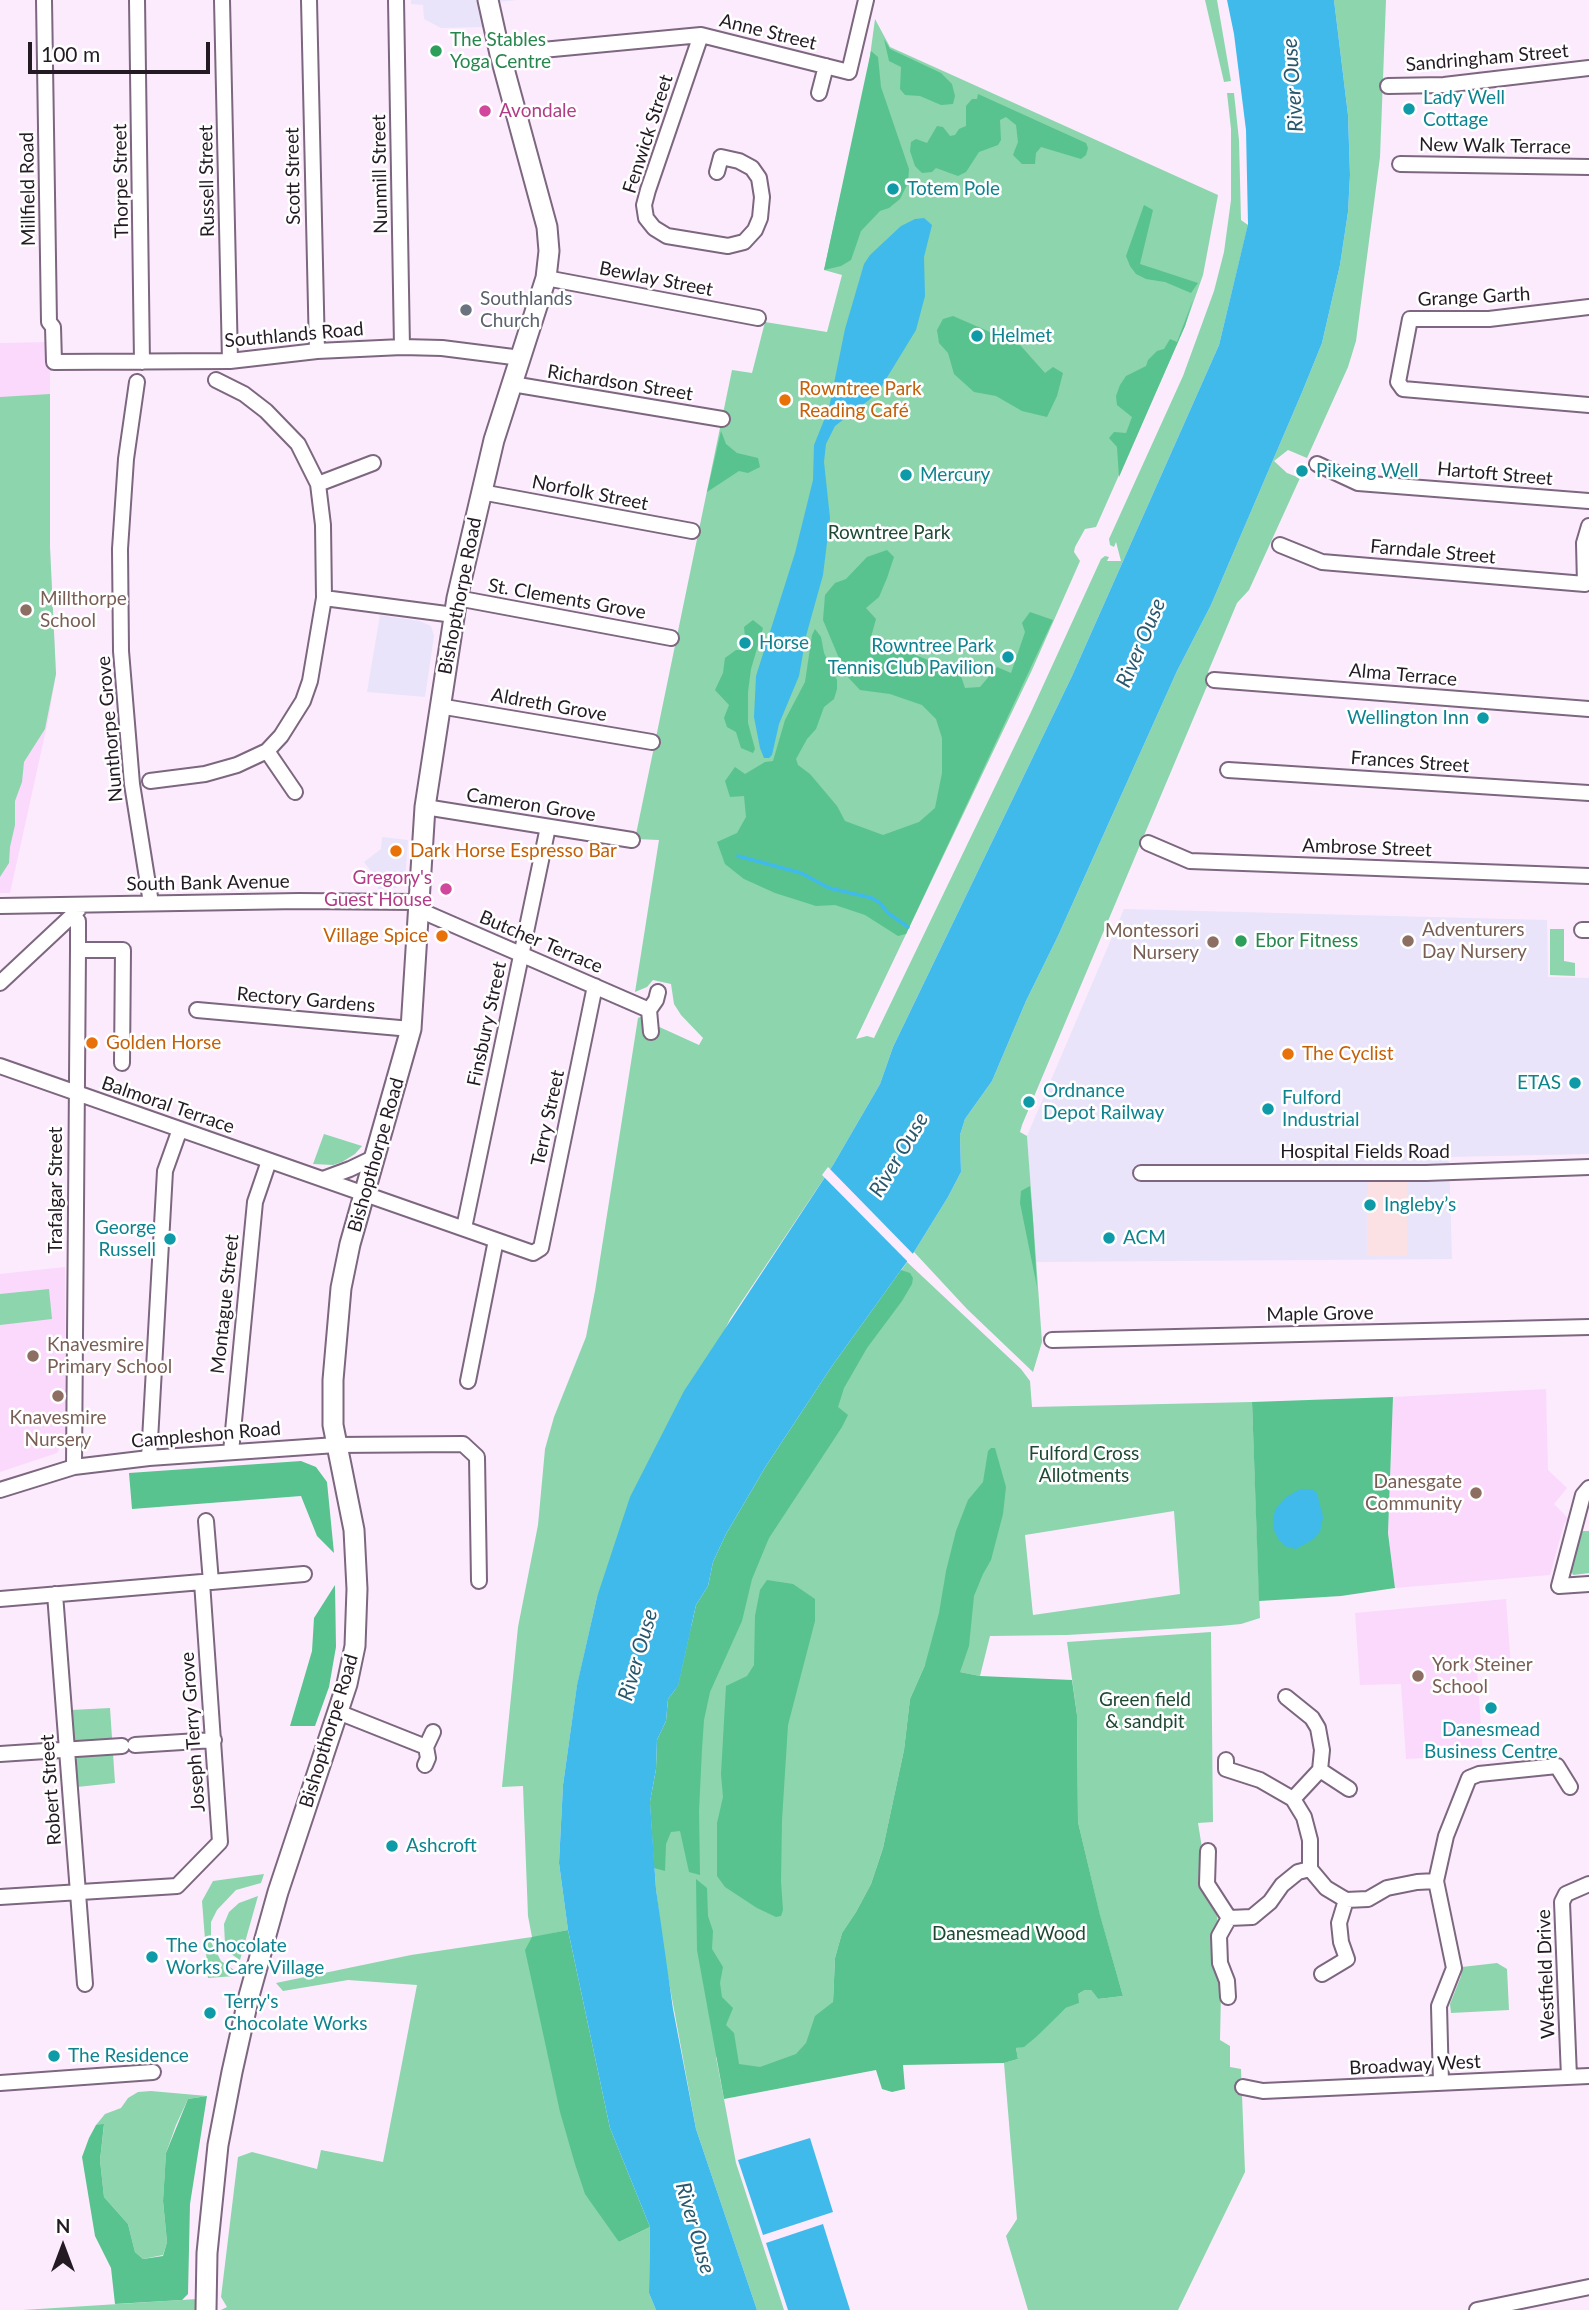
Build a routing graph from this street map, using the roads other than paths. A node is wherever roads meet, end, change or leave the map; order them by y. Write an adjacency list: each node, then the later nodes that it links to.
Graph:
1 (44, 0): 24 (street, Millfield Road)
2 (137, 0): 25 (street, Thorpe Street)
3 (222, 0): 23 (street, Russell Street)
4 (309, 0): 21 (street, Scott Street)
5 (396, 0): 20 (street, Nunmill Street)
6 (488, 0): 9 (street, Bishopthorpe Road)
7 (866, 0): 10 (street, Anne Street)
8 (701, 35): 9 (street, Anne Street); 10 (street, Anne Street); 16 (street, Fenwick Street)
9 (500, 54): 17 (street, Bishopthorpe Road)
10 (826, 66): 13 (street, Anne Street)
11 (1589, 68): 12 (street, Sandringham Street)
12 (1388, 86)
13 (819, 93)
14 (1399, 164): 15 (street, New Walk Terrace)
15 (1589, 167)
16 (717, 172)
17 (546, 278): 19 (street, Bewlay Street); 22 (street, Bishopthorpe Road)
18 (1589, 307): 29 (street, Grange Garth)
19 (758, 318)
20 (402, 347): 21 (street, Southlands Road); 22 (street, Southlands Road)
21 (317, 351): 23 (street, Southlands Road)
22 (521, 358): 28 (street, Bishopthorpe Road)
23 (230, 361): 25 (street, Southlands Road)
24 (68, 362): 25 (street, Southlands Road)
25 (142, 362)
26 (216, 380): 33 (street)
27 (137, 382): 56 (street, Nunthorpe Grove)
28 (512, 384): 30 (street, Richardson Street); 34 (street, Bishopthorpe Road)
29 (1589, 405)
30 (722, 419)
31 (373, 463): 33 (street)
32 (1317, 464): 35 (street, Hartoft Street)
33 (318, 484): 39 (street)
34 (481, 492): 37 (street, Norfolk Street); 40 (street, Bishopthorpe Road)
35 (1589, 501)
36 (1589, 526): 38 (street, Farndale Street)
37 (692, 531)
38 (1280, 545)
39 (324, 598): 40 (street, St. Clements Grove); 46 (street)
40 (455, 606): 41 (street, St. Clements Grove); 43 (street, Bishopthorpe Road)
41 (671, 638)
42 (1214, 680): 44 (street, Alma Terrace)
43 (439, 706): 45 (street, Aldreth Grove); 51 (street, Bishopthorpe Road)
44 (1589, 709)
45 (652, 742)
46 (267, 751): 48 (street); 49 (street)
47 (1227, 770): 50 (street, Frances Street)
48 (150, 781)
49 (295, 793)
50 (1589, 793)
51 (425, 807): 52 (street, Cameron Grove); 58 (street, Bishopthorpe Road)
52 (548, 827): 53 (street, Cameron Grove); 61 (street, Finsbury Street)
53 (632, 840)
54 (1148, 843): 55 (street, Ambrose Street)
55 (1589, 876)
56 (151, 904): 58 (street, South Bank Avenue); 59 (street, South Bank Avenue)
57 (0, 906): 59 (street, South Bank Avenue)
58 (417, 906): 61 (street, Butcher Terrace); 67 (street, Bishopthorpe Road)
59 (78, 910): 60 (street, Trafalgar Street); 62 (street)
60 (78, 950): 69 (street); 71 (street, Trafalgar Street)
61 (522, 954): 63 (street, Butcher Terrace); 79 (street, Finsbury Street)
62 (0, 983)
63 (595, 986): 66 (street, Butcher Terrace); 81 (street, Terry Street)
64 (658, 992): 66 (street)
65 (197, 1010): 67 (street, Rectory Gardens)
66 (649, 1010): 68 (street)
67 (411, 1029): 73 (street, Bishopthorpe Road)
68 (651, 1032)
69 (122, 1063)
70 (0, 1066): 71 (street, Balmoral Terrace)
71 (76, 1093): 72 (street, Balmoral Terrace); 88 (street, Trafalgar Street)
72 (180, 1129): 74 (street, Balmoral Terrace); 87 (street)
73 (375, 1157): 77 (street); 78 (street, Bishopthorpe Road)
74 (269, 1161): 77 (street, Balmoral Terrace); 86 (street, Montague Street)
75 (1589, 1167): 76 (street, Hospital Fields Road)
76 (1141, 1173)
77 (323, 1179): 78 (street, Balmoral Terrace)
78 (365, 1193): 79 (street, Balmoral Terrace); 85 (street, Bishopthorpe Road)
79 (464, 1228): 80 (street, Balmoral Terrace)
80 (496, 1240): 81 (street, Balmoral Terrace); 84 (street)
81 (533, 1253)
82 (1589, 1327): 83 (street, Maple Grove)
83 (1052, 1340)
84 (468, 1381)
85 (336, 1444): 86 (street, Campleshon Road); 94 (street, Campleshon Road); 100 (street, Bishopthorpe Road)
86 (231, 1452): 87 (street, Campleshon Road)
87 (149, 1458): 88 (street, Campleshon Road)
88 (74, 1467): 90 (street, Campleshon Road)
89 (1589, 1488): 91 (street)
90 (0, 1490)
91 (1584, 1518): 96 (street)
92 (206, 1521): 95 (street, Joseph Terry Grove)
93 (304, 1574): 95 (street)
94 (479, 1581)
95 (207, 1582): 97 (street); 102 (street, Joseph Terry Grove)
96 (1589, 1584)
97 (55, 1594): 98 (street); 104 (street, Robert Street)
98 (0, 1599)
99 (1286, 1697): 108 (street)
100 (338, 1712): 103 (street); 130 (street, Bishopthorpe Road)
101 (433, 1732): 103 (street)
102 (214, 1740): 104 (street); 116 (street, Joseph Terry Grove)
103 (426, 1747): 107 (street)
104 (67, 1749): 105 (street); 116 (street, Robert Street)
105 (0, 1754)
106 (1226, 1760): 111 (street)
107 (425, 1765)
108 (1320, 1770): 110 (street); 111 (street)
109 (1570, 1787): 114 (street)
110 (1349, 1789)
111 (1293, 1800): 113 (street)
112 (1208, 1851): 119 (street)
113 (1310, 1869): 118 (street); 119 (street)
114 (1436, 1881): 118 (street); 127 (street)
115 (1589, 1884): 125 (street, Westfield Drive)
116 (78, 1892): 117 (street, Joseph Terry Grove); 121 (street, Robert Street)
117 (0, 1897)
118 (1346, 1900): 120 (street)
119 (1229, 1918): 122 (street)
120 (1322, 1974)
121 (85, 1984)
122 (1228, 1997)
123 (153, 2072): 126 (street)
124 (1589, 2076): 125 (street, Broadway West)
125 (1569, 2077): 127 (street, Broadway West)
126 (0, 2083)
127 (1441, 2083): 128 (street, Broadway West)
128 (1242, 2087)
129 (1589, 2287): 131 (street)
130 (206, 2310)
131 (1477, 2310)

